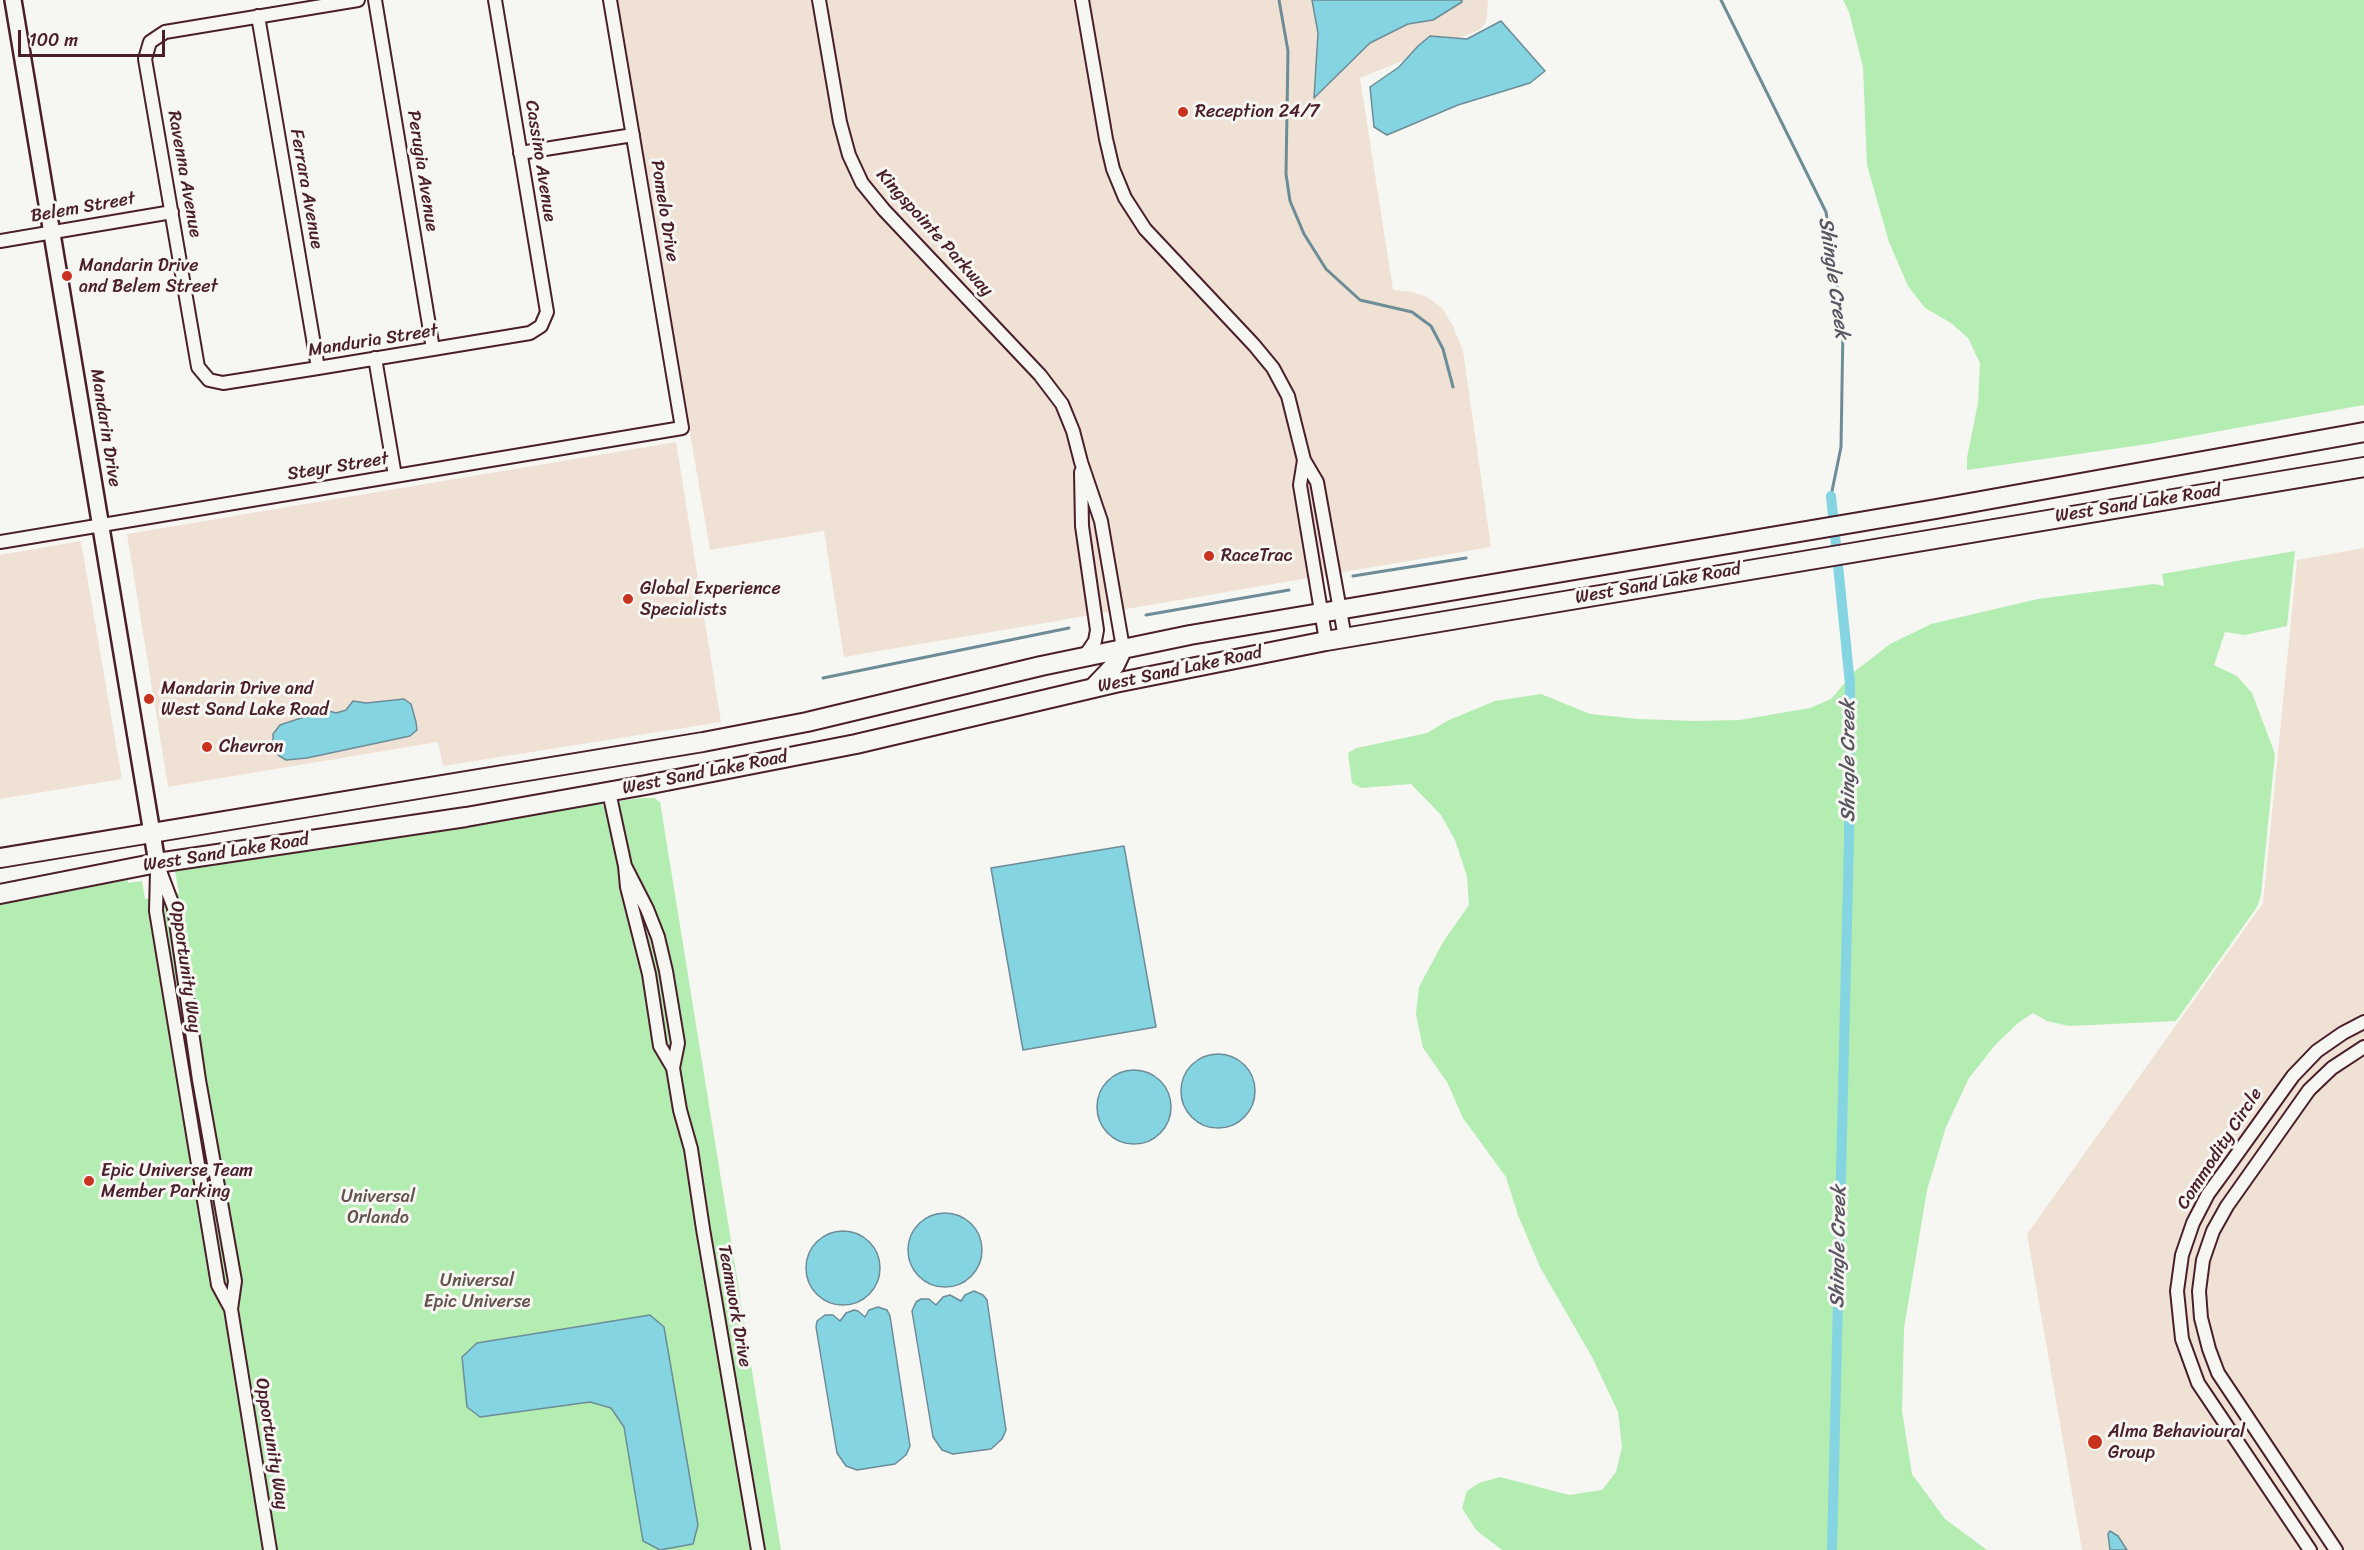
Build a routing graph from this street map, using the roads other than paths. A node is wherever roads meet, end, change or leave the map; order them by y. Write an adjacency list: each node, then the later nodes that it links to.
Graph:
1 (14, 0): 13 (street, Mandarin Drive)
2 (358, 0): 8 (street)
3 (375, 0): 16 (street, Perugia Avenue)
4 (495, 0): 11 (street, Cassino Avenue)
5 (610, 0): 10 (street, Pomelo Drive)
6 (819, 0): 23 (street, Kingspointe Parkway)
7 (1082, 0): 22 (street)
8 (317, 3): 9 (street)
9 (258, 16): 12 (street, Ravenna Avenue); 18 (street, Ferrara Avenue)
10 (633, 135): 11 (street); 20 (street, Pomelo Drive)
11 (520, 153): 15 (street, Cassino Avenue)
12 (172, 212): 13 (street, Belem Street); 19 (street, Ravenna Avenue)
13 (52, 232): 14 (street, Belem Street); 27 (street, Mandarin Drive)
14 (0, 241)
15 (542, 326): 16 (street, Manduria Street)
16 (433, 349): 17 (street, Manduria Street)
17 (375, 358): 18 (street, Manduria Street); 25 (street)
18 (318, 368): 19 (street, Manduria Street)
19 (209, 380)
20 (682, 428): 25 (street, Steyr Street)
21 (2364, 432): 30 (main road, West Sand Lake Road)
22 (1304, 460): 26 (street); 28 (street)
23 (1081, 462): 34 (street, Kingspointe Parkway); 35 (street, Kingspointe Parkway)
24 (2364, 467): 32 (main road, West Sand Lake Road)
25 (395, 476): 27 (street, Steyr Street)
26 (1326, 522): 28 (street); 30 (street)
27 (101, 525): 29 (street, Steyr Street); 38 (street, Mandarin Drive)
28 (1306, 525): 31 (street)
29 (0, 542)
30 (1340, 608): 31 (main road, West Sand Lake Road); 32 (street)
31 (1320, 612): 33 (street); 34 (main road, West Sand Lake Road)
32 (1345, 638): 33 (main road, West Sand Lake Road)
33 (1326, 641): 36 (main road, West Sand Lake Road)
34 (1123, 648): 35 (main road, West Sand Lake Road); 36 (main road)
35 (1084, 657): 38 (main road, West Sand Lake Road)
36 (1092, 689): 37 (main road, West Sand Lake Road)
37 (609, 792): 40 (main road, West Sand Lake Road); 41 (street, Teamwork Drive)
38 (153, 833): 39 (main road, West Sand Lake Road); 40 (street, Mandarin Drive)
39 (0, 858)
40 (157, 863): 42 (main road, West Sand Lake Road); 48 (street, Opportunity Way)
41 (625, 866): 45 (street, Teamwork Drive); 45 (street, Teamwork Drive)
42 (0, 894)
43 (2364, 1022): 46 (street, Commodity Circle)
44 (2364, 1047): 47 (street, Commodity Circle)
45 (673, 1068): 49 (street, Teamwork Drive)
46 (2274, 1100): 47 (street); 50 (street, Commodity Circle)
47 (2292, 1113): 51 (street, Commodity Circle)
48 (270, 1550)
49 (758, 1550)
50 (2310, 1550)
51 (2336, 1550)

